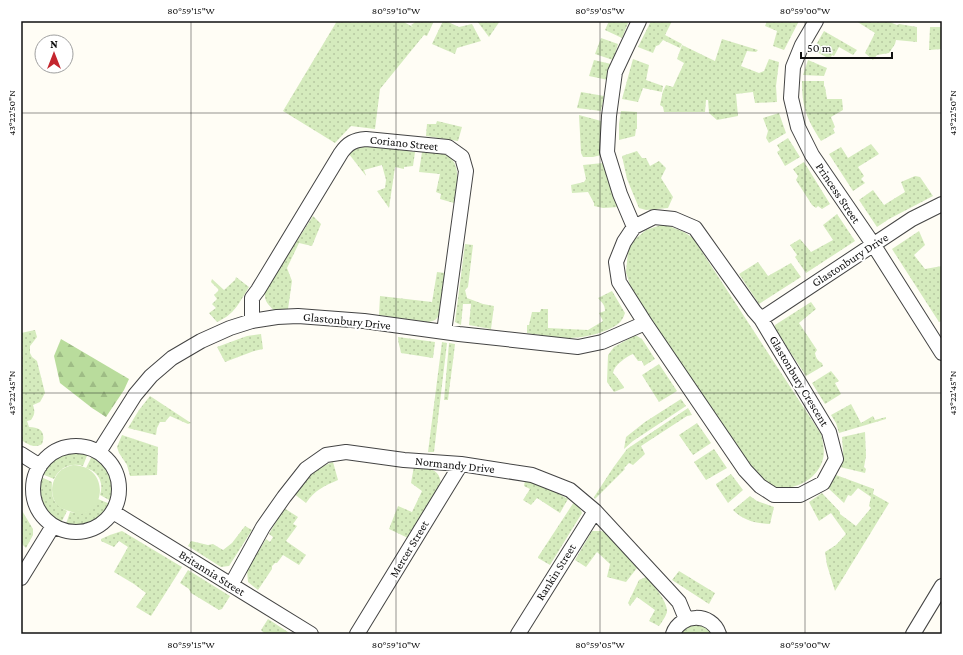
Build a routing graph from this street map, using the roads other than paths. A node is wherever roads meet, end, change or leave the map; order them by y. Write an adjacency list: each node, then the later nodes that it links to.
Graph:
1 (638, 21): 4 (street)
2 (816, 21): 5 (street, Princess Street)
3 (942, 204): 5 (street, Glastonbury Drive)
4 (634, 227): 6 (street, Glastonbury Crescent); 8 (street, Glastonbury Crescent)
5 (873, 244): 6 (street, Glastonbury Drive); 10 (street, Princess Street)
6 (761, 318): 8 (street, Glastonbury Crescent)
7 (252, 321): 9 (street, Glastonbury Drive); 9 (street, Coriano Street); 11 (street, Glastonbury Drive)
8 (645, 323): 9 (street, Glastonbury Drive)
9 (444, 332)
10 (942, 352)
11 (99, 452): 14 (street); 16 (street)
12 (21, 454): 14 (street)
13 (461, 464): 15 (street, Normandy Drive); 19 (street, Normandy Drive); 23 (street, Mercer Street)
14 (40, 466): 17 (street)
15 (594, 511): 21 (street, Normandy Drive); 24 (street, Rankin Street)
16 (113, 512): 17 (street); 19 (street, Britannia Street)
17 (53, 526): 18 (street)
18 (21, 578)
19 (232, 585): 22 (street, Britannia Street)
20 (940, 594): 27 (street)
21 (686, 619): 25 (street); 26 (street)
22 (311, 634)
23 (357, 634)
24 (518, 634)
25 (673, 634)
26 (719, 634)
27 (913, 634)

